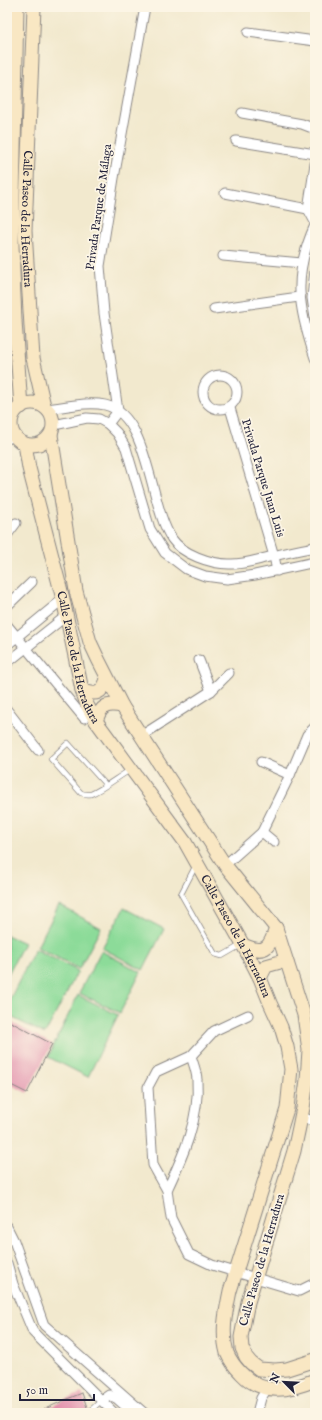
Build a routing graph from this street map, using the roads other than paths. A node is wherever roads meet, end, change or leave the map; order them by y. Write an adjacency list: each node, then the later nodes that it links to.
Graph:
1 (34, 7): 25 (main road, Calle Paseo de la Herradura)
2 (144, 7): 27 (street, Privada Parque de Málaga)
3 (14, 16): 9 (main road, Calle Paseo de la Herradura)
4 (248, 32): 5 (street)
5 (315, 41)
6 (242, 113): 7 (street)
7 (315, 129)
8 (236, 141): 10 (street)
9 (10, 148): 16 (main road, Calle Paseo de la Herradura)
10 (315, 154)
11 (315, 164): 13 (street)
12 (225, 192): 13 (street)
13 (308, 209): 14 (street)
14 (315, 222)
15 (315, 225): 18 (street)
16 (9, 245): 24 (main road, Calle Paseo de la Herradura)
17 (222, 256): 18 (street)
18 (302, 262): 20 (street)
19 (315, 270): 22 (street)
20 (299, 297): 21 (street); 23 (street)
21 (214, 309)
22 (315, 317)
23 (315, 358)
24 (21, 407): 25 (main road); 30 (main road)
25 (46, 408): 27 (street); 29 (main road)
26 (230, 408): 34 (street, Privada Parque Juan Luis)
27 (118, 411): 28 (street); 34 (street)
28 (108, 424): 29 (street); 36 (street)
29 (53, 430): 30 (main road); 48 (main road, Calle Paseo de la Herradura)
30 (16, 440): 38 (main road, Calle Paseo de la Herradura)
31 (16, 523): 32 (street)
32 (7, 535)
33 (315, 547): 34 (street)
34 (274, 556): 36 (street, Privada Parque Juan Luis)
35 (315, 562): 36 (street)
36 (277, 571)
37 (32, 582): 39 (street)
38 (63, 599): 40 (main road, Calle Paseo de la Herradura); 42 (street)
39 (7, 606)
40 (66, 616): 44 (street); 49 (main road, Calle Paseo de la Herradura)
41 (7, 625): 42 (street)
42 (17, 637): 43 (street); 44 (street)
43 (7, 645)
44 (26, 648): 46 (street); 53 (street)
45 (199, 660): 50 (street)
46 (7, 663)
47 (230, 674): 50 (street)
48 (107, 679): 49 (main road); 51 (main road, Calle Paseo de la Herradura)
49 (82, 690): 53 (main road, Calle Paseo de la Herradura)
50 (211, 691): 55 (street)
51 (122, 706): 53 (main road); 55 (main road, Calle Paseo de la Herradura)
52 (7, 710): 56 (street)
53 (90, 720): 58 (main road, Calle Paseo de la Herradura)
54 (315, 727): 59 (street)
55 (141, 736): 64 (main road, Calle Paseo de la Herradura)
56 (38, 750)
57 (261, 762): 59 (street)
58 (132, 769): 60 (lane); 63 (main road, Calle Paseo de la Herradura)
59 (290, 775): 61 (street)
60 (106, 785): 60 (lane)
61 (262, 832): 62 (street); 64 (street)
62 (274, 842)
63 (197, 864): 66 (main road, Calle Paseo de la Herradura); 66 (lane)
64 (225, 864): 65 (main road, Calle Paseo de la Herradura)
65 (276, 928): 66 (main road); 67 (main road, Calle Paseo de la Herradura)
66 (243, 945): 68 (main road, Calle Paseo de la Herradura)
67 (287, 963): 68 (main road); 71 (main road, Calle Paseo de la Herradura)
68 (260, 978): 76 (main road, Calle Paseo de la Herradura)
69 (248, 1015): 70 (street)
70 (191, 1056): 73 (street); 73 (street)
71 (302, 1117): 72 (street); 77 (main road, Calle Paseo de la Herradura)
72 (315, 1122)
73 (167, 1190): 76 (street)
74 (7, 1227): 88 (street)
75 (7, 1266): 84 (street)
76 (236, 1273): 77 (street); 83 (main road, Calle Paseo de la Herradura)
77 (255, 1278): 78 (street); 81 (main road, Calle Paseo de la Herradura)
78 (315, 1283)
79 (315, 1360): 81 (main road)
80 (315, 1367): 81 (main road, Calle Paseo de la Herradura)
81 (259, 1368)
82 (315, 1380): 83 (main road, Calle Paseo de la Herradura)
83 (267, 1389): 89 (street)
84 (102, 1400): 85 (lane); 86 (street); 87 (street)
85 (91, 1410)
86 (114, 1413)
87 (133, 1413)
88 (144, 1413)
89 (257, 1413)

